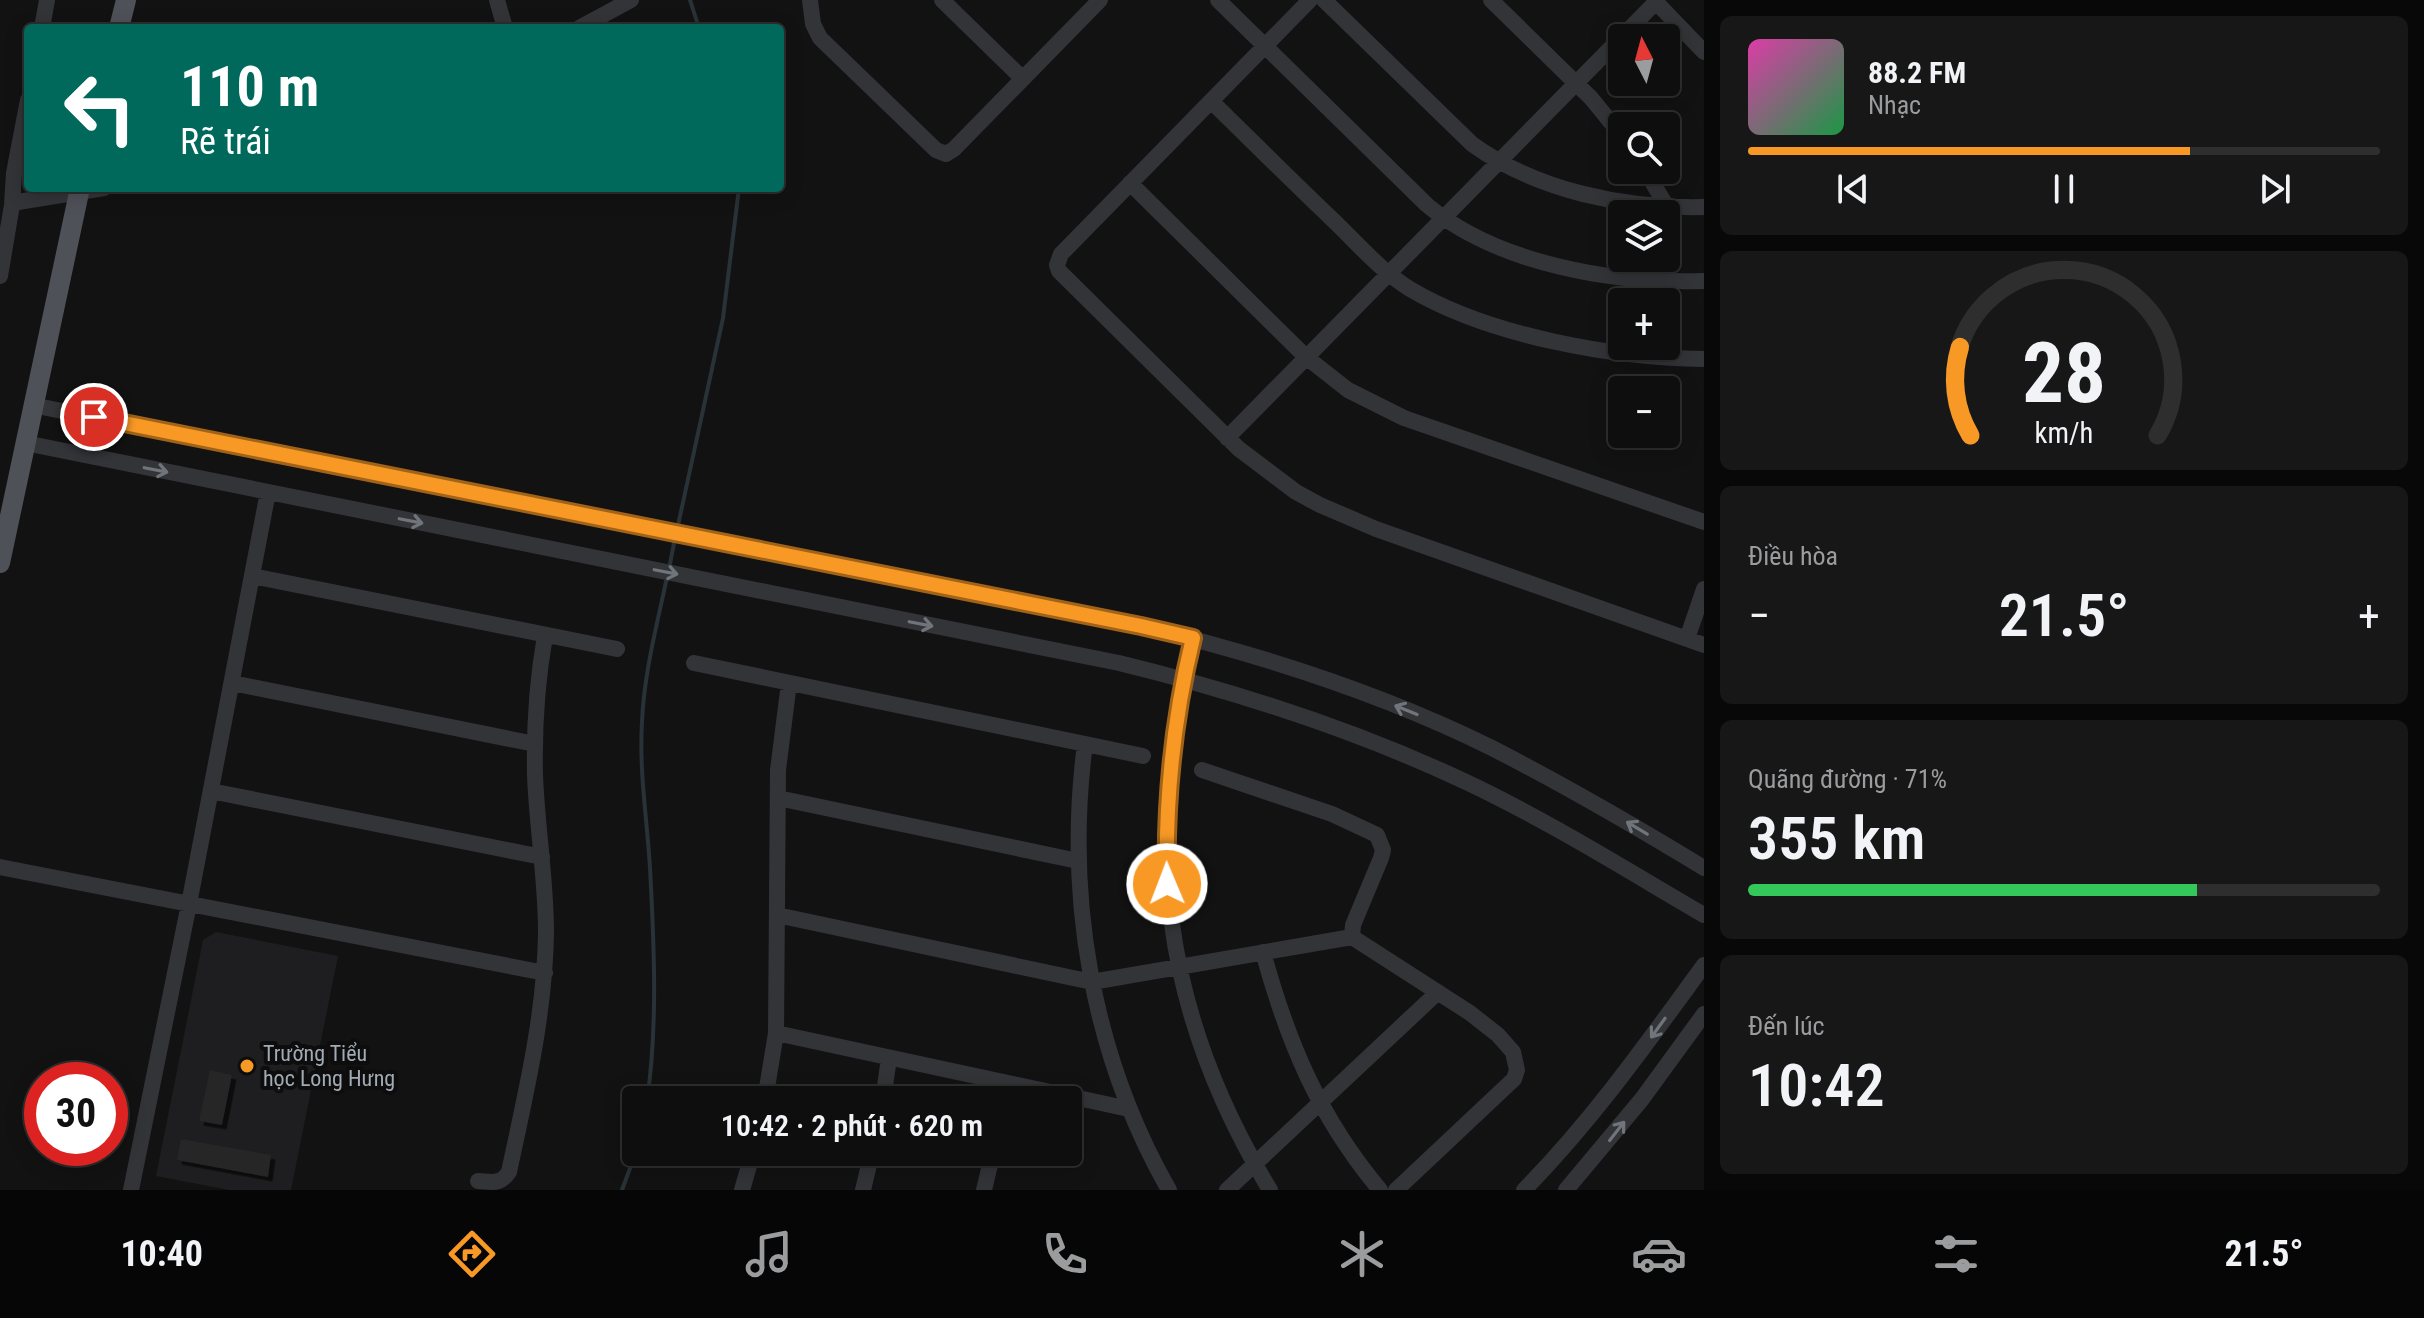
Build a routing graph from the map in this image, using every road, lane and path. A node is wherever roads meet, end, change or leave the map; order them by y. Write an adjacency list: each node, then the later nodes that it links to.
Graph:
1 (47, 0): 13 (street)
2 (126, 0): 14 (main road)
3 (497, 0): 15 (street)
4 (631, 0): 16 (street)
5 (810, 0): 19 (street)
6 (942, 0): 19 (street)
7 (1100, 0): 19 (street)
8 (1218, 0): 17 (street)
9 (1310, 0): 17 (street)
10 (1324, 0): 24 (street)
11 (1491, 0): 20 (street)
12 (1655, 1): 18 (street); 20 (street)
13 (43, 24)
14 (120, 24)
15 (504, 24)
16 (586, 24)
17 (1265, 46): 21 (street); 32 (street)
18 (1704, 52)
19 (1023, 79)
20 (1575, 83): 22 (street); 24 (street)
21 (1211, 101): 25 (street); 34 (street)
22 (1608, 119)
23 (24, 121): 29 (street)
24 (1499, 161): 28 (street); 32 (street)
25 (1130, 183): 37 (street); 40 (street)
26 (70, 192): 29 (street)
27 (80, 192): 39 (main road)
28 (1617, 200)
29 (12, 205): 33 (street)
30 (1680, 207): 31 (street)
31 (1704, 207)
32 (1443, 218): 34 (street); 36 (street)
33 (2, 248): 35 (street)
34 (1388, 273): 37 (street); 38 (street)
35 (0, 276)
36 (1704, 281)
37 (1306, 357): 40 (street); 43 (street)
38 (1704, 359)
39 (32, 405): 41 (main road); 48 (street)
40 (1227, 438): 49 (street)
41 (25, 443): 42 (street, one-way to 42); 44 (main road)
42 (268, 492): 45 (street); 53 (street, one-way to 53)
43 (1704, 522)
44 (0, 563)
45 (252, 576): 47 (street); 54 (street)
46 (1704, 589): 49 (street)
47 (545, 636): 51 (street); 56 (street)
48 (1193, 638): 53 (street); 65 (street, one-way to 48)
49 (1687, 639): 50 (street)
50 (1704, 645)
51 (617, 649)
52 (694, 663): 55 (street)
53 (1183, 679): 68 (street); 72 (street)
54 (232, 683): 56 (street); 60 (street)
55 (789, 683): 57 (street); 61 (street)
56 (535, 744): 62 (street)
57 (1085, 744): 58 (street); 63 (street)
58 (1143, 756)
59 (1202, 770): 69 (street)
60 (211, 791): 62 (street); 66 (street)
61 (778, 798): 63 (street); 67 (street)
62 (542, 857): 73 (street)
63 (1078, 861): 74 (street)
64 (0, 867): 66 (street)
65 (1704, 868)
66 (189, 904): 73 (street); 90 (street)
67 (777, 915): 74 (street); 77 (street)
68 (1704, 915)
69 (1352, 937): 70 (street); 75 (street)
70 (1263, 952): 72 (street); 83 (street)
71 (1704, 965): 99 (street, one-way to 99)
72 (1178, 967): 74 (street); 85 (street)
73 (545, 973): 89 (street)
74 (1092, 982): 84 (street)
75 (1438, 992): 83 (street); 98 (street)
76 (1704, 1014): 100 (street, one-way to 76)
77 (776, 1033): 78 (street); 80 (street)
78 (889, 1058): 79 (street); 81 (street)
79 (1007, 1083): 82 (street); 84 (street)
80 (767, 1086)
81 (885, 1086)
82 (1006, 1086)
83 (1319, 1103): 85 (street); 97 (street)
84 (1129, 1109): 94 (street)
85 (1254, 1164): 95 (street); 96 (street)
86 (749, 1166): 91 (street)
87 (869, 1166): 92 (street)
88 (990, 1166): 93 (street)
89 (478, 1181)
90 (131, 1190)
91 (742, 1190)
92 (863, 1190)
93 (984, 1190)
94 (1169, 1190)
95 (1227, 1190)
96 (1270, 1190)
97 (1380, 1190)
98 (1396, 1190)
99 (1524, 1190)
100 (1566, 1190)

